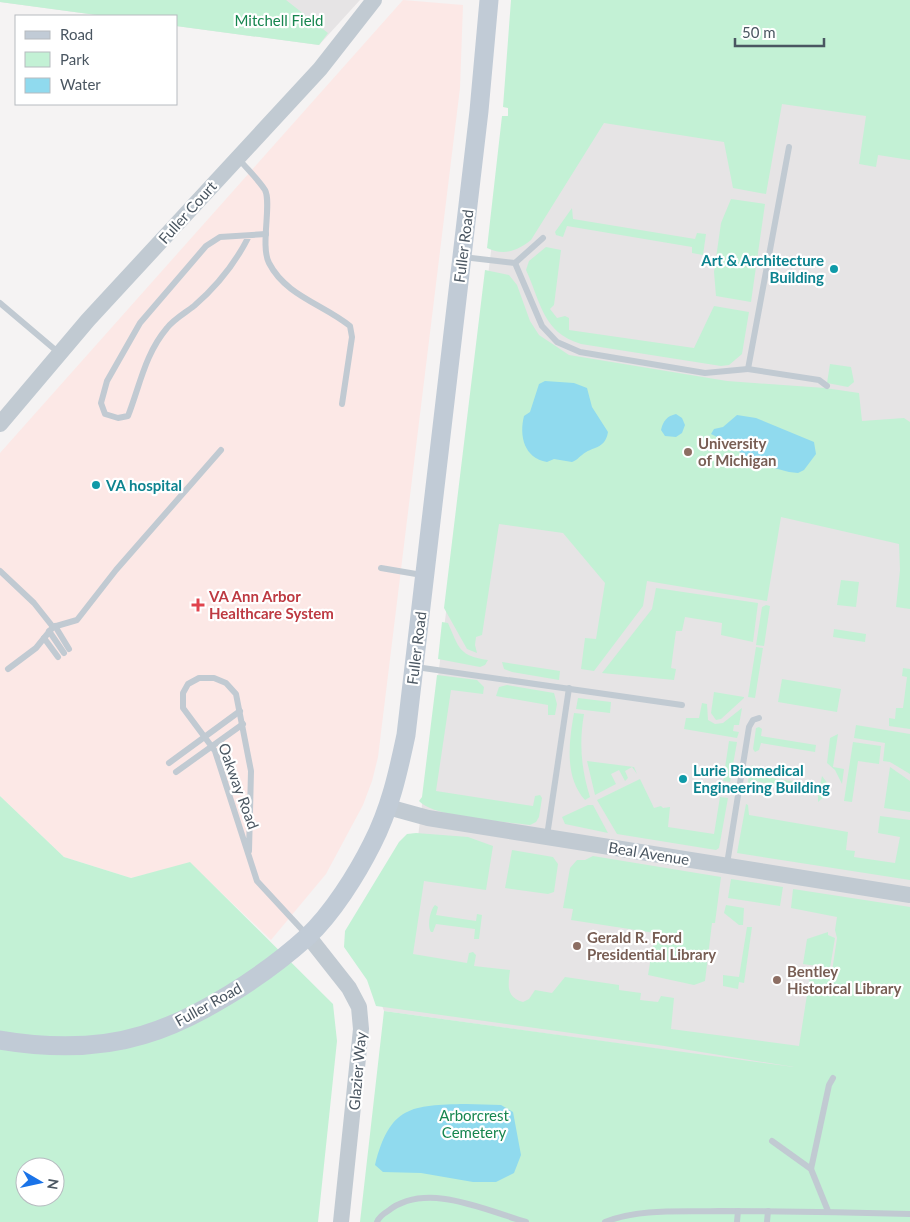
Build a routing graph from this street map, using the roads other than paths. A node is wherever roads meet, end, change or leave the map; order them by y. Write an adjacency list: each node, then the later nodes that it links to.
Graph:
1 (374, 0): 4 (street, Fuller Court)
2 (488, 0): 8 (main road, Fuller Road)
3 (789, 146): 12 (lane)
4 (237, 157): 5 (lane); 11 (street, Fuller Court)
5 (266, 234): 6 (lane); 14 (lane)
6 (249, 236): 6 (lane)
7 (543, 238): 9 (lane)
8 (462, 257): 9 (lane); 19 (main road, Fuller Road)
9 (515, 263): 12 (lane)
10 (0, 303): 11 (lane)
11 (60, 354): 15 (street, Fuller Court)
12 (748, 369): 13 (lane)
13 (826, 386)
14 (342, 404)
15 (2, 419)
16 (221, 450): 20 (lane)
17 (381, 568): 19 (lane)
18 (0, 571): 20 (lane)
19 (424, 575): 24 (main road, Fuller Road)
20 (52, 628): 21 (lane); 22 (lane)
21 (44, 638): 23 (lane); 25 (lane)
22 (66, 651)
23 (58, 658)
24 (414, 667): 26 (lane); 35 (main road, Fuller Road)
25 (8, 669)
26 (570, 688): 27 (lane); 36 (lane)
27 (682, 705)
28 (240, 710): 30 (lane, Oakway Road); 31 (lane); 31 (lane, Oakway Road)
29 (758, 718): 38 (lane)
30 (243, 724): 32 (lane); 37 (lane, Oakway Road)
31 (205, 736): 32 (lane, Oakway Road); 33 (lane)
32 (212, 745): 34 (lane); 37 (lane, Oakway Road)
33 (169, 763)
34 (176, 772)
35 (388, 807): 36 (street, Beal Avenue); 40 (main road, Fuller Road)
36 (546, 837): 38 (street, Beal Avenue)
37 (249, 852): 40 (lane, Oakway Road)
38 (727, 865): 39 (street, Beal Avenue)
39 (910, 895)
40 (308, 936): 41 (main road, Fuller Road); 49 (street, Glazier Way)
41 (0, 1040)
42 (833, 1078): 44 (lane)
43 (772, 1141): 44 (lane)
44 (811, 1169): 47 (lane)
45 (738, 1211): 46 (lane); 52 (lane); 53 (lane)
46 (768, 1211): 47 (lane); 54 (lane)
47 (828, 1211): 48 (lane)
48 (910, 1214)
49 (341, 1222)
50 (377, 1222): 51 (lane)
51 (526, 1222)
52 (605, 1222)
53 (737, 1222)
54 (767, 1222)

